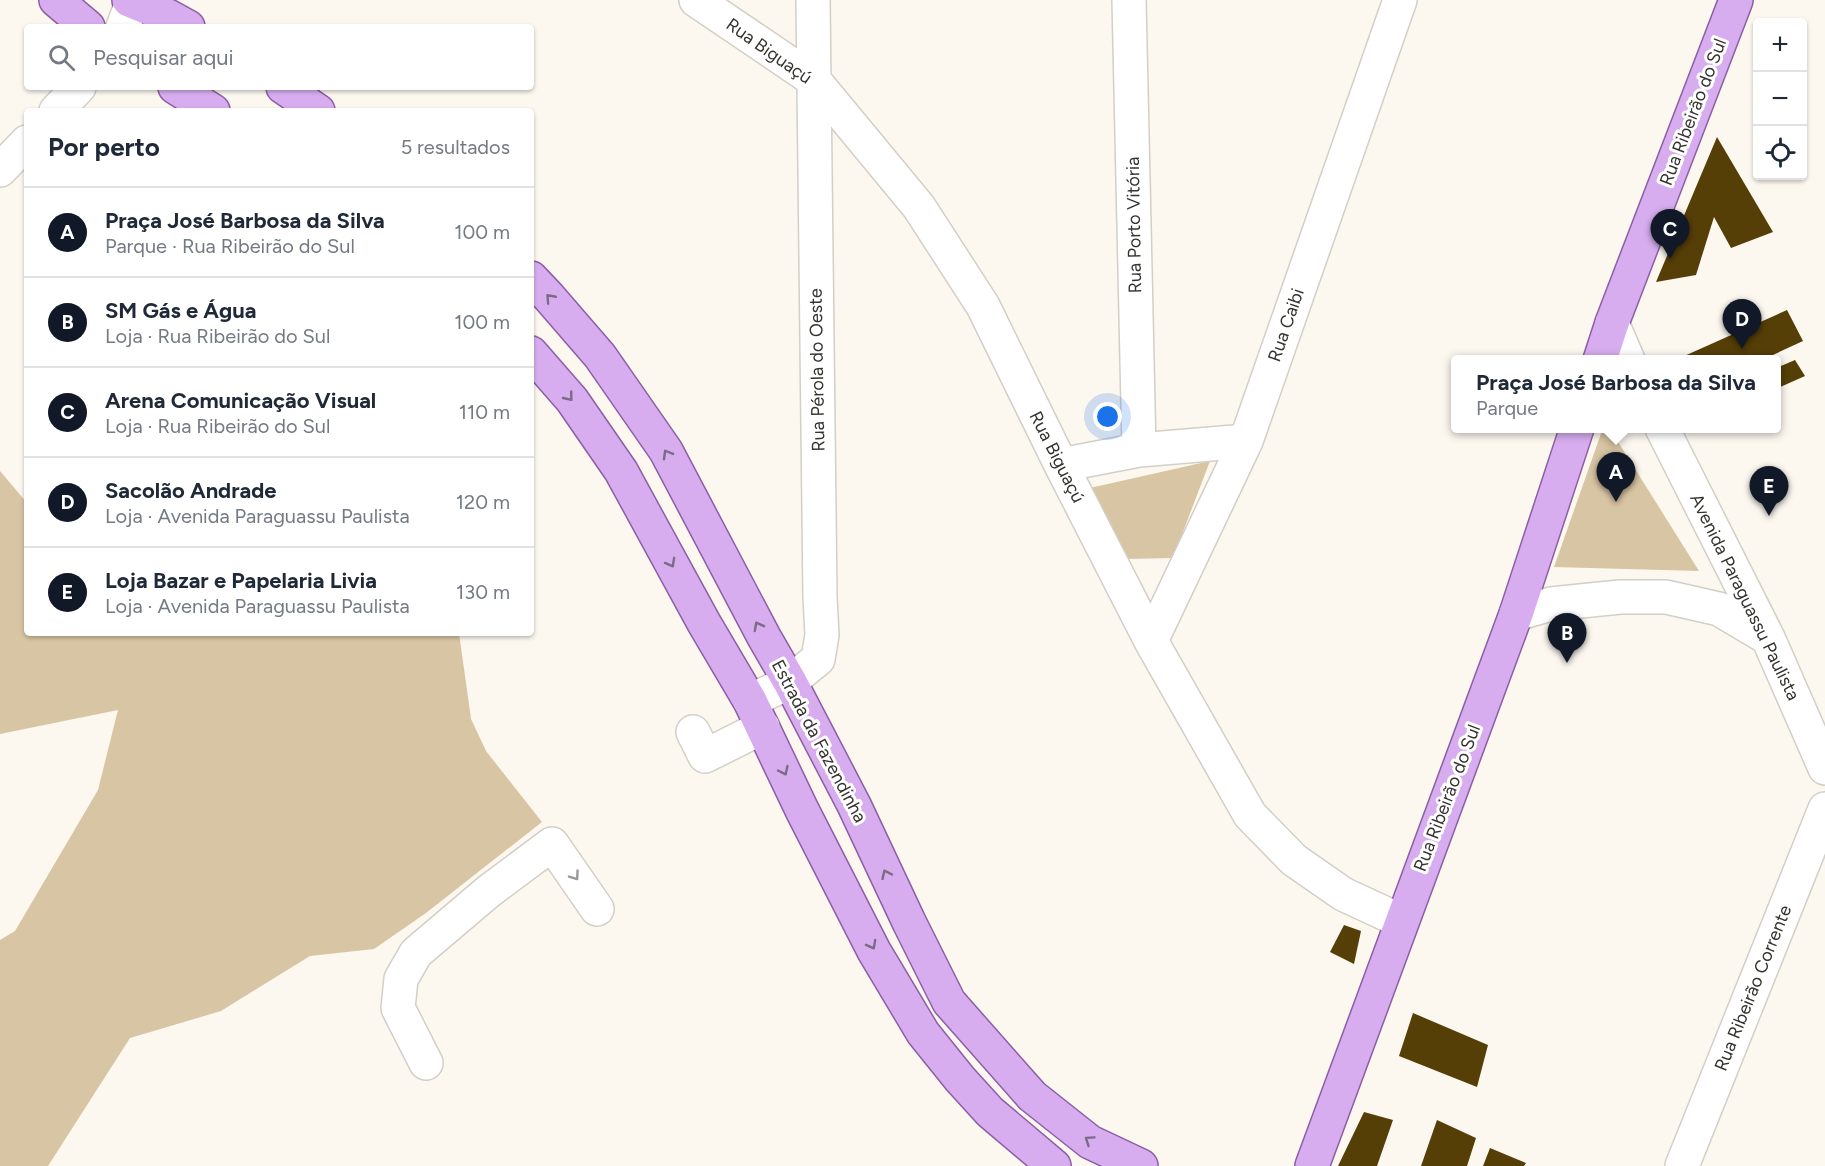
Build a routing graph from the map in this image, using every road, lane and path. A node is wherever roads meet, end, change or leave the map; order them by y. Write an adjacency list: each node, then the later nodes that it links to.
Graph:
1 (56, 0): 8 (main road)
2 (132, 0): 9 (street); 10 (main road)
3 (696, 0): 11 (street, Rua Biguaçú)
4 (813, 0): 11 (street, Rua Pérola do Oeste)
5 (1129, 0): 28 (street, Rua Porto Vitória)
6 (1400, 0): 27 (street, Rua Caibi)
7 (1736, 0): 21 (main road, Rua Ribeirão do Sul)
8 (84, 24)
9 (124, 24)
10 (183, 24)
11 (814, 80): 29 (street, Rua Biguaçú); 33 (street, Rua Pérola do Oeste)
12 (76, 90): 15 (street)
13 (180, 90): 16 (main road)
14 (287, 90): 17 (main road)
15 (59, 108)
16 (208, 108)
17 (314, 108)
18 (24, 145): 19 (street)
19 (0, 170)
20 (534, 281): 33 (main road, Estrada da Fazendinha, one-way to 20)
21 (1612, 323): 22 (main road, Rua Ribeirão do Sul); 23 (street)
22 (1602, 355)
23 (1626, 355)
24 (534, 356): 34 (main road, one-way to 34)
25 (1576, 433): 30 (main road, Rua Ribeirão do Sul)
26 (1664, 433): 31 (street, Avenida Paraguassu Paulista)
27 (1246, 441): 28 (street); 32 (street, Rua Caibi)
28 (1139, 450): 29 (street)
29 (1061, 465): 32 (street, Rua Biguaçú)
30 (1516, 614): 31 (street); 39 (main road, Rua Ribeirão do Sul)
31 (1768, 638): 36 (street, Avenida Paraguassu Paulista)
32 (1151, 641): 39 (street, Rua Biguaçú)
33 (790, 682): 34 (street, Rua Pérola do Oeste); 42 (main road, Estrada da Fazendinha, one-way to 33)
34 (757, 714): 35 (street, Rua Pérola do Oeste); 41 (main road, one-way to 41)
35 (699, 744)
36 (1825, 768)
37 (1825, 809): 44 (street, Rua Ribeirão Corrente)
38 (597, 909): 40 (street, one-way to 38)
39 (1401, 921): 43 (main road, Rua Ribeirão do Sul)
40 (426, 1063)
41 (1054, 1166)
42 (1141, 1166)
43 (1312, 1166)
44 (1682, 1166)

